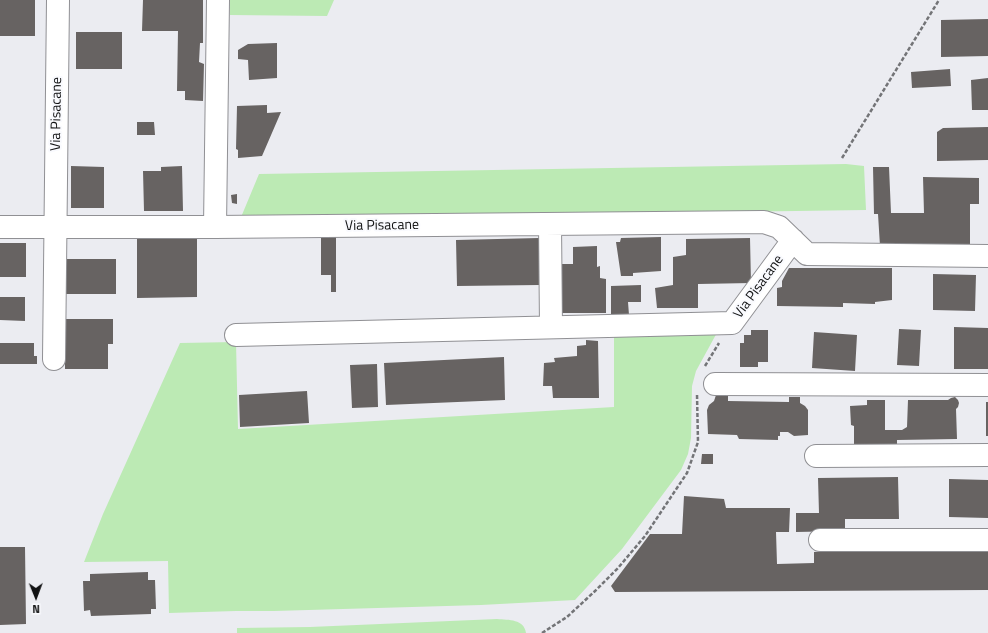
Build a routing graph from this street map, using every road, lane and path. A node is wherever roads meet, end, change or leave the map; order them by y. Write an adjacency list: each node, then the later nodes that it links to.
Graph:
1 (58, 0): 7 (street, Via Pisacane)
2 (218, 0): 8 (street)
3 (939, 0): 4 (path)
4 (842, 158)
5 (550, 224): 8 (street, Via Pisacane); 9 (street, Via Pisacane); 12 (street)
6 (0, 226): 7 (street, Via Pisacane)
7 (55, 227): 8 (street, Via Pisacane); 14 (street, Via Pisacane)
8 (215, 227)
9 (793, 240): 10 (street, Via Pisacane); 11 (street, Via Pisacane)
10 (988, 256)
11 (732, 323): 12 (street, Via Pisacane); 15 (path)
12 (551, 327): 13 (street, Via Pisacane)
13 (236, 335)
14 (54, 359)
15 (705, 381): 16 (street); 21 (path)
16 (988, 385)
17 (988, 455): 18 (street)
18 (816, 456)
19 (820, 540): 20 (street)
20 (988, 540)
21 (542, 633)

